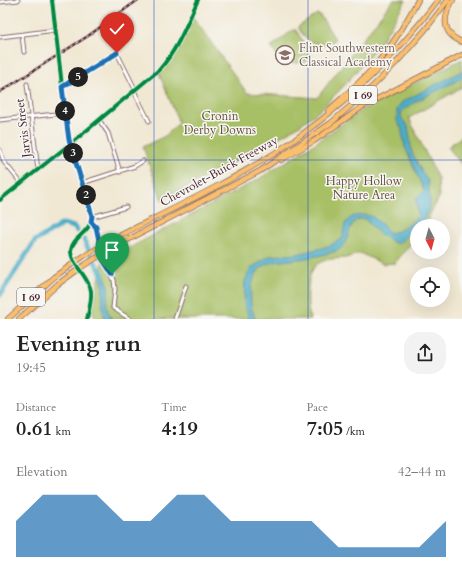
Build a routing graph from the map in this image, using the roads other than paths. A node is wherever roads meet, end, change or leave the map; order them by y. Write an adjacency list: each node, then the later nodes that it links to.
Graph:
1 (18, 0): 8 (street)
2 (52, 0): 9 (street)
3 (198, 0): 17 (street)
4 (418, 0): 23 (highway)
5 (438, 0): 23 (highway, Chevrolet-Buick Freeway / I 69)
6 (448, 0): 28 (highway, Chevrolet-Buick Freeway / I 69)
7 (453, 0): 12 (highway)
8 (0, 2)
9 (56, 30): 10 (street); 16 (street)
10 (22, 35): 11 (street); 13 (street)
11 (0, 37)
12 (462, 42)
13 (24, 52)
14 (462, 55): 28 (highway)
15 (27, 84): 19 (street, Jarvis Street)
16 (62, 87): 17 (street); 18 (street)
17 (135, 90): 21 (street); 22 (street)
18 (65, 113): 19 (street); 24 (street)
19 (31, 116): 20 (street); 27 (street, Jarvis Street)
20 (0, 120)
21 (99, 120): 24 (street); 29 (street)
22 (149, 121)
23 (308, 130): 37 (highway, Chevrolet-Buick Freeway / I 69, bridge)
24 (70, 144): 27 (street); 31 (street)
25 (0, 150): 30 (street)
26 (142, 161): 29 (street)
27 (38, 170): 30 (street)
28 (260, 171): 38 (highway, Chevrolet-Buick Freeway / I 69, bridge)
29 (120, 172): 31 (street)
30 (21, 183): 32 (street)
31 (82, 183): 34 (street)
32 (0, 200)
33 (126, 207): 34 (street)
34 (92, 217): 35 (street)
35 (91, 222): 39 (street); 40 (street)
36 (186, 286): 41 (street)
37 (8, 319)
38 (20, 319)
39 (87, 319)
40 (130, 319)
41 (175, 319)

